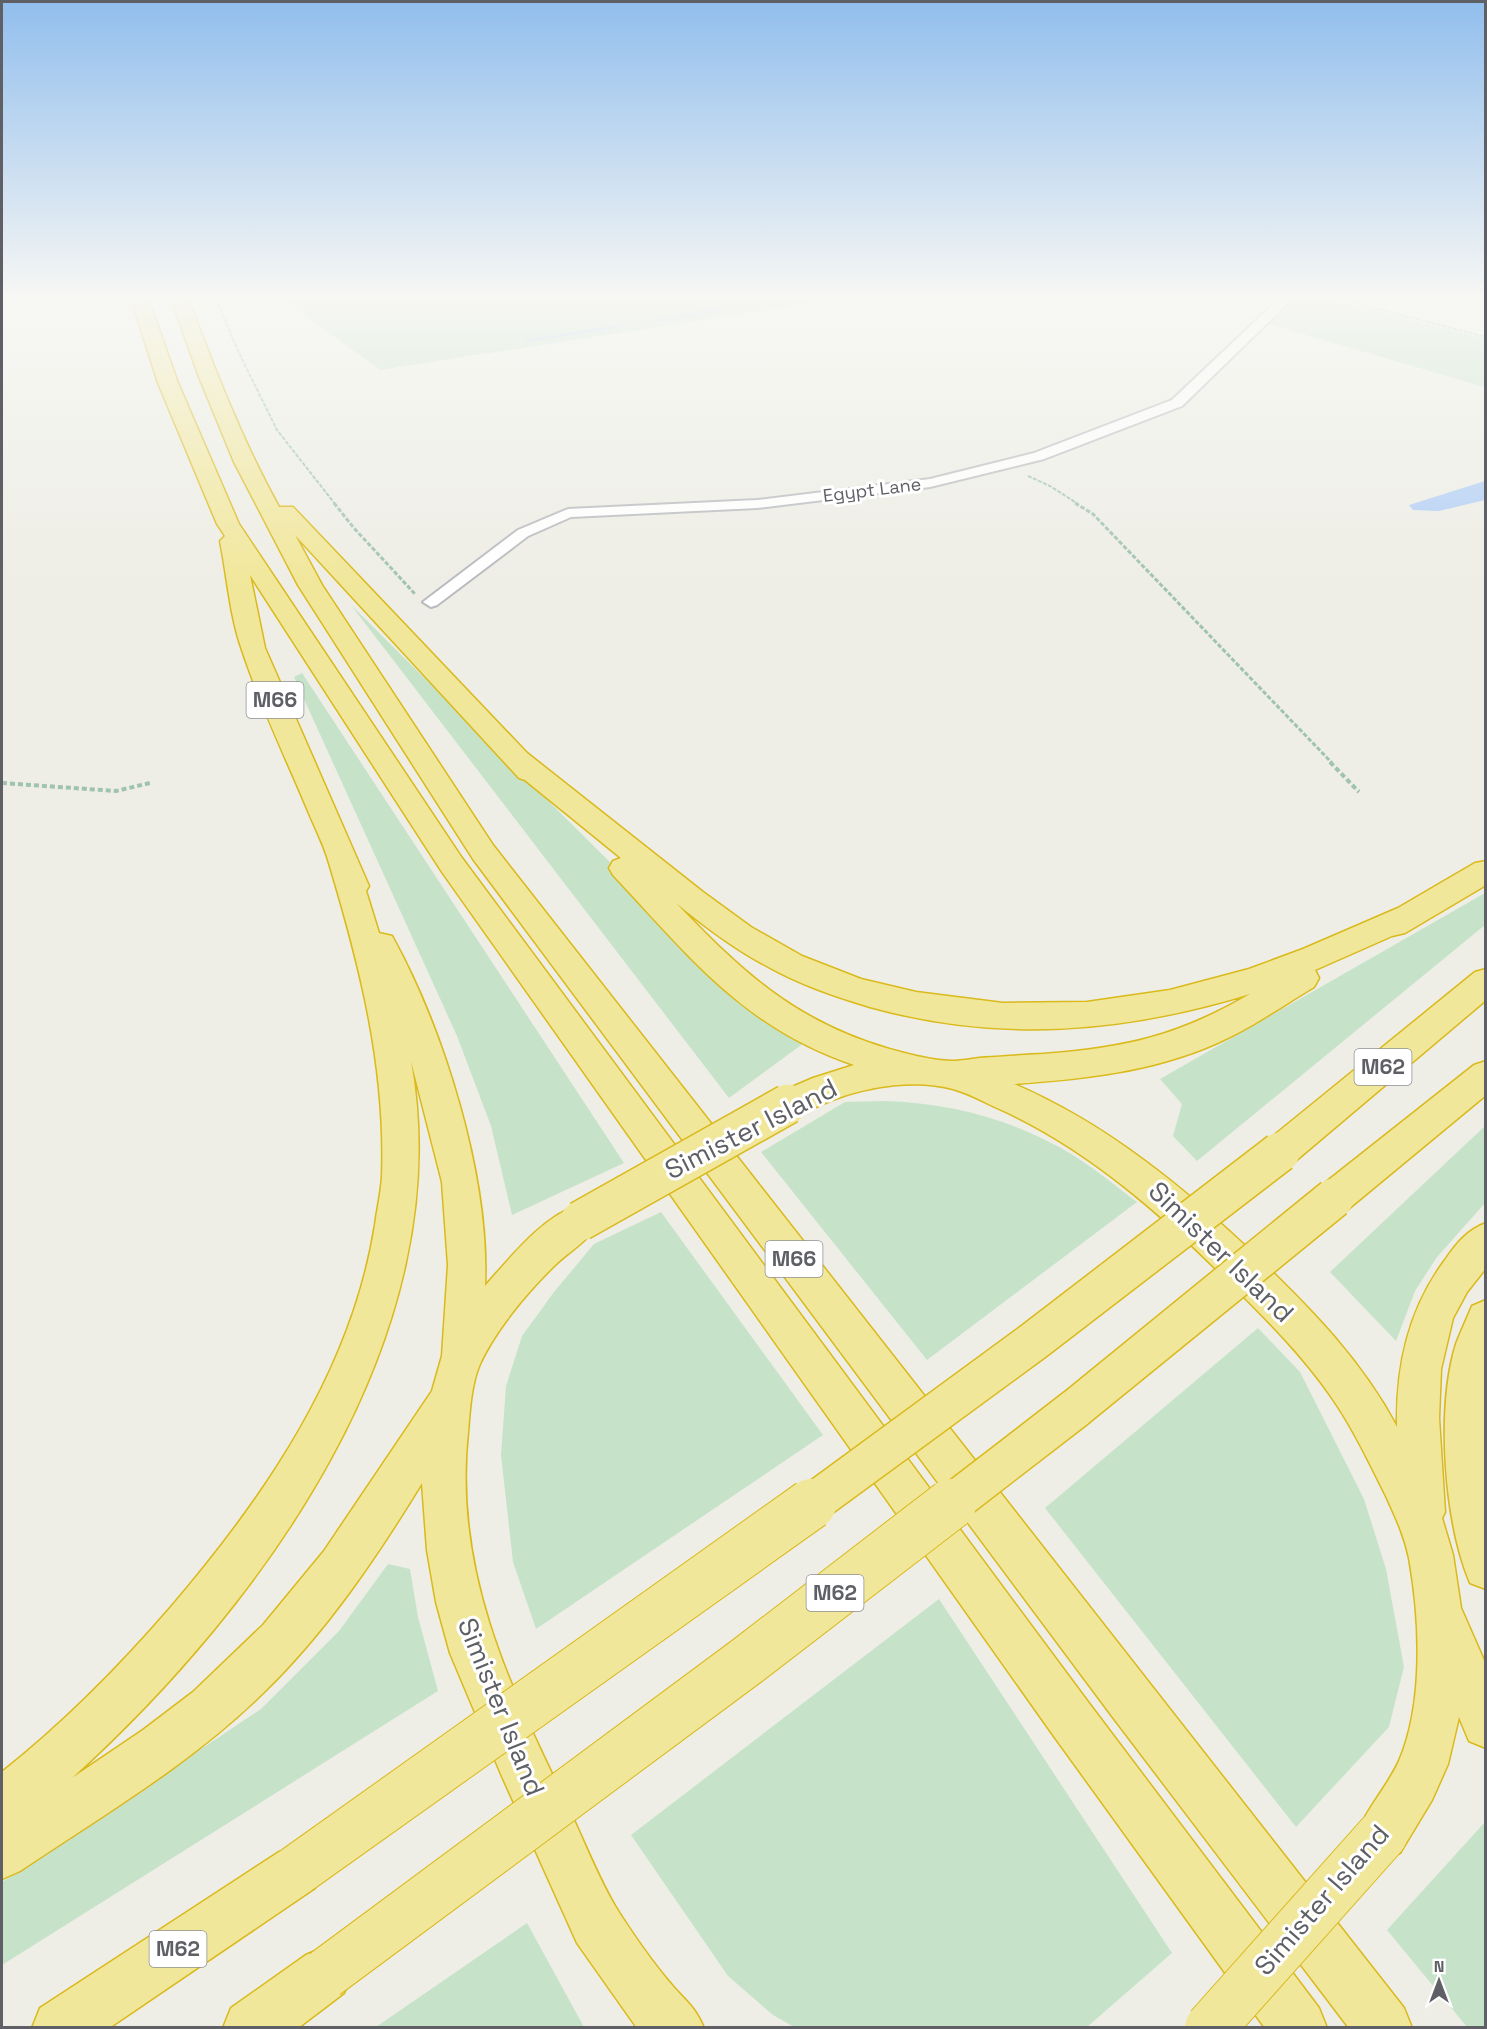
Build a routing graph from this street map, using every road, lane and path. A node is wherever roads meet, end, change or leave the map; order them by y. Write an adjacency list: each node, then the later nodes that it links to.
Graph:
1 (172, 393): 7 (highway, M66)
2 (215, 393): 5 (highway, M66)
3 (258, 393): 8 (path)
4 (1188, 393): 6 (street, Egypt Lane)
5 (244, 462): 9 (highway); 33 (highway, M66)
6 (1003, 465): 8 (street, Egypt Lane); 12 (path)
7 (228, 525): 13 (highway, M66); 32 (highway, M66)
8 (431, 602)
9 (513, 756): 15 (highway); 17 (highway)
10 (2, 783): 11 (path)
11 (150, 783)
12 (1359, 792)
13 (345, 867): 21 (highway); 26 (highway)
14 (1485, 872): 15 (highway)
15 (1412, 915): 17 (highway)
16 (1485, 981): 28 (highway, M62, bridge)
17 (939, 1074): 21 (highway, Simister Island, bridge); 22 (highway, Simister Island)
18 (1485, 1075): 29 (highway, M62, bridge)
19 (1485, 1240): 22 (highway)
20 (1485, 1319): 23 (highway)
21 (457, 1377): 27 (highway); 30 (highway, Simister Island)
22 (1424, 1526): 24 (highway, Simister Island)
23 (1485, 1567)
24 (1440, 1612): 25 (highway); 31 (highway, Simister Island, bridge)
25 (1485, 1724)
26 (2, 1803)
27 (2, 1853)
28 (60, 2028)
29 (251, 2028)
30 (676, 2028)
31 (1210, 2028)
32 (1299, 2028)
33 (1384, 2028)

